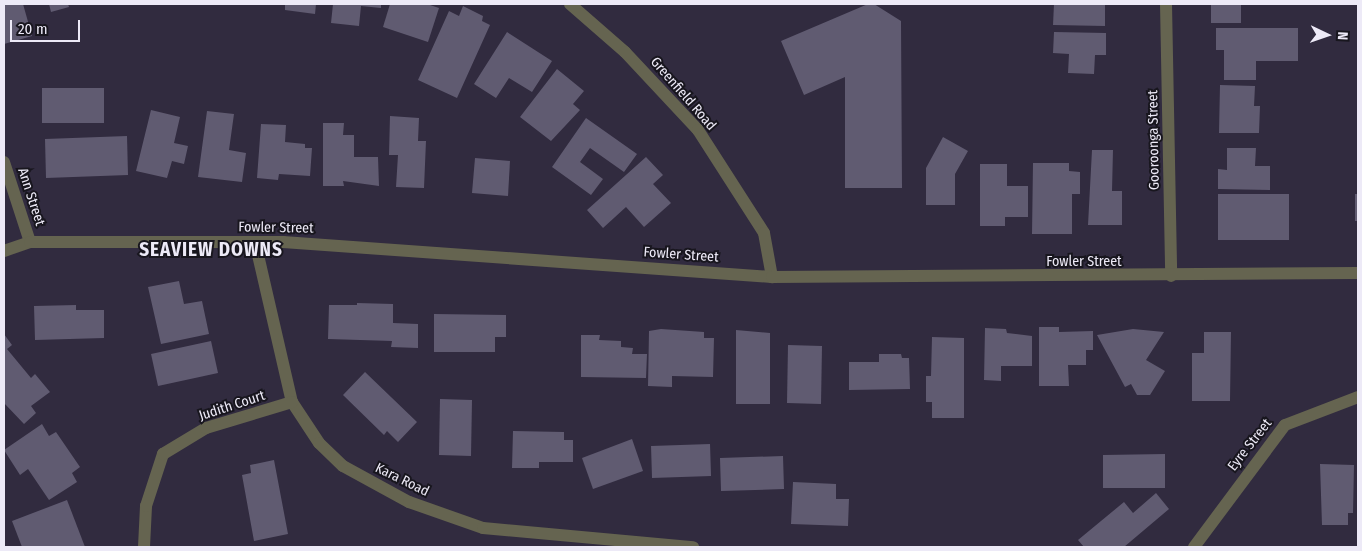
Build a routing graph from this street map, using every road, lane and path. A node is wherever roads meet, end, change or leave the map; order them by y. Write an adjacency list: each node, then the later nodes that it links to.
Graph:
1 (570, 4): 9 (street, Greenfield Road)
2 (1166, 4): 8 (street, Gooroonga Street)
3 (4, 162): 4 (street, Ann Street)
4 (30, 242): 5 (street, Fowler Street); 6 (street, Fowler Street)
5 (255, 242): 9 (street, Fowler Street); 11 (street, Kara Road)
6 (4, 251)
7 (1358, 274): 8 (street, Fowler Street)
8 (1172, 276): 9 (street, Fowler Street)
9 (772, 277)
10 (1358, 398): 14 (street, Eyre Street)
11 (292, 402): 12 (street, Judith Court); 13 (street, Kara Road)
12 (144, 547)
13 (693, 547)
14 (1194, 547)

